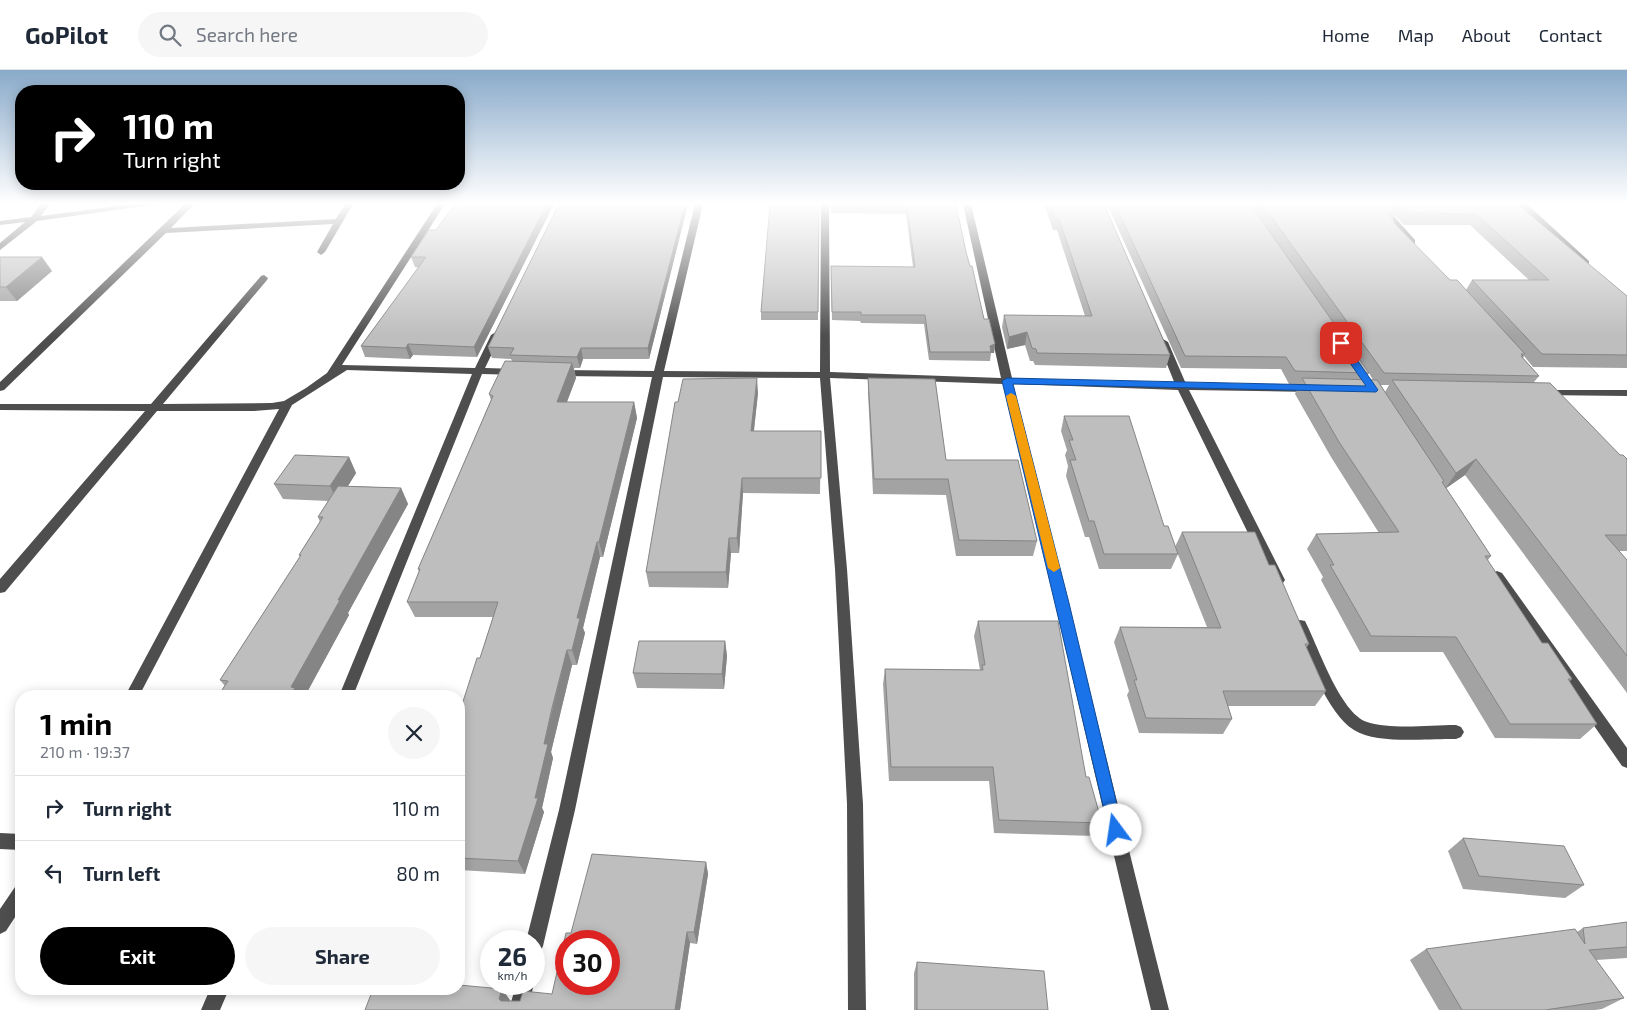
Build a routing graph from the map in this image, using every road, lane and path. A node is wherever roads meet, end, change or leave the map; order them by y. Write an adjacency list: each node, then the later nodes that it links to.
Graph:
1 (146, 248): 21 (street)
2 (324, 248): 8 (street)
3 (413, 248): 16 (street)
4 (688, 248): 17 (street)
5 (825, 248): 18 (street)
6 (977, 248): 19 (street)
7 (1570, 248): 9 (street)
8 (321, 252)
9 (1592, 268)
10 (264, 278): 27 (street)
11 (500, 327): 13 (street)
12 (1158, 332): 20 (street)
13 (478, 371): 14 (street); 16 (street); 33 (street)
14 (528, 372)
15 (548, 372): 17 (street)
16 (332, 373): 25 (street)
17 (658, 375): 18 (street); 40 (street)
18 (824, 375): 19 (street); 45 (street)
19 (1007, 381): 20 (street); 46 (street)
20 (1182, 387): 22 (street); 30 (street)
21 (0, 388)
22 (1325, 389)
23 (1546, 393): 24 (street)
24 (1627, 393)
25 (287, 404): 27 (street); 32 (street)
26 (0, 407): 27 (street)
27 (155, 408): 29 (street)
28 (1490, 566): 35 (street)
29 (0, 588)
30 (1284, 592)
31 (1292, 610): 34 (street)
32 (135, 690)
33 (348, 690)
34 (1456, 732)
35 (1627, 761)
36 (0, 841): 37 (street)
37 (15, 842)
38 (15, 902): 39 (street)
39 (0, 926)
40 (538, 930)
41 (217, 995): 43 (street)
42 (521, 995): 44 (street)
43 (210, 1010)
44 (518, 1010)
45 (857, 1010)
46 (1160, 1010)

